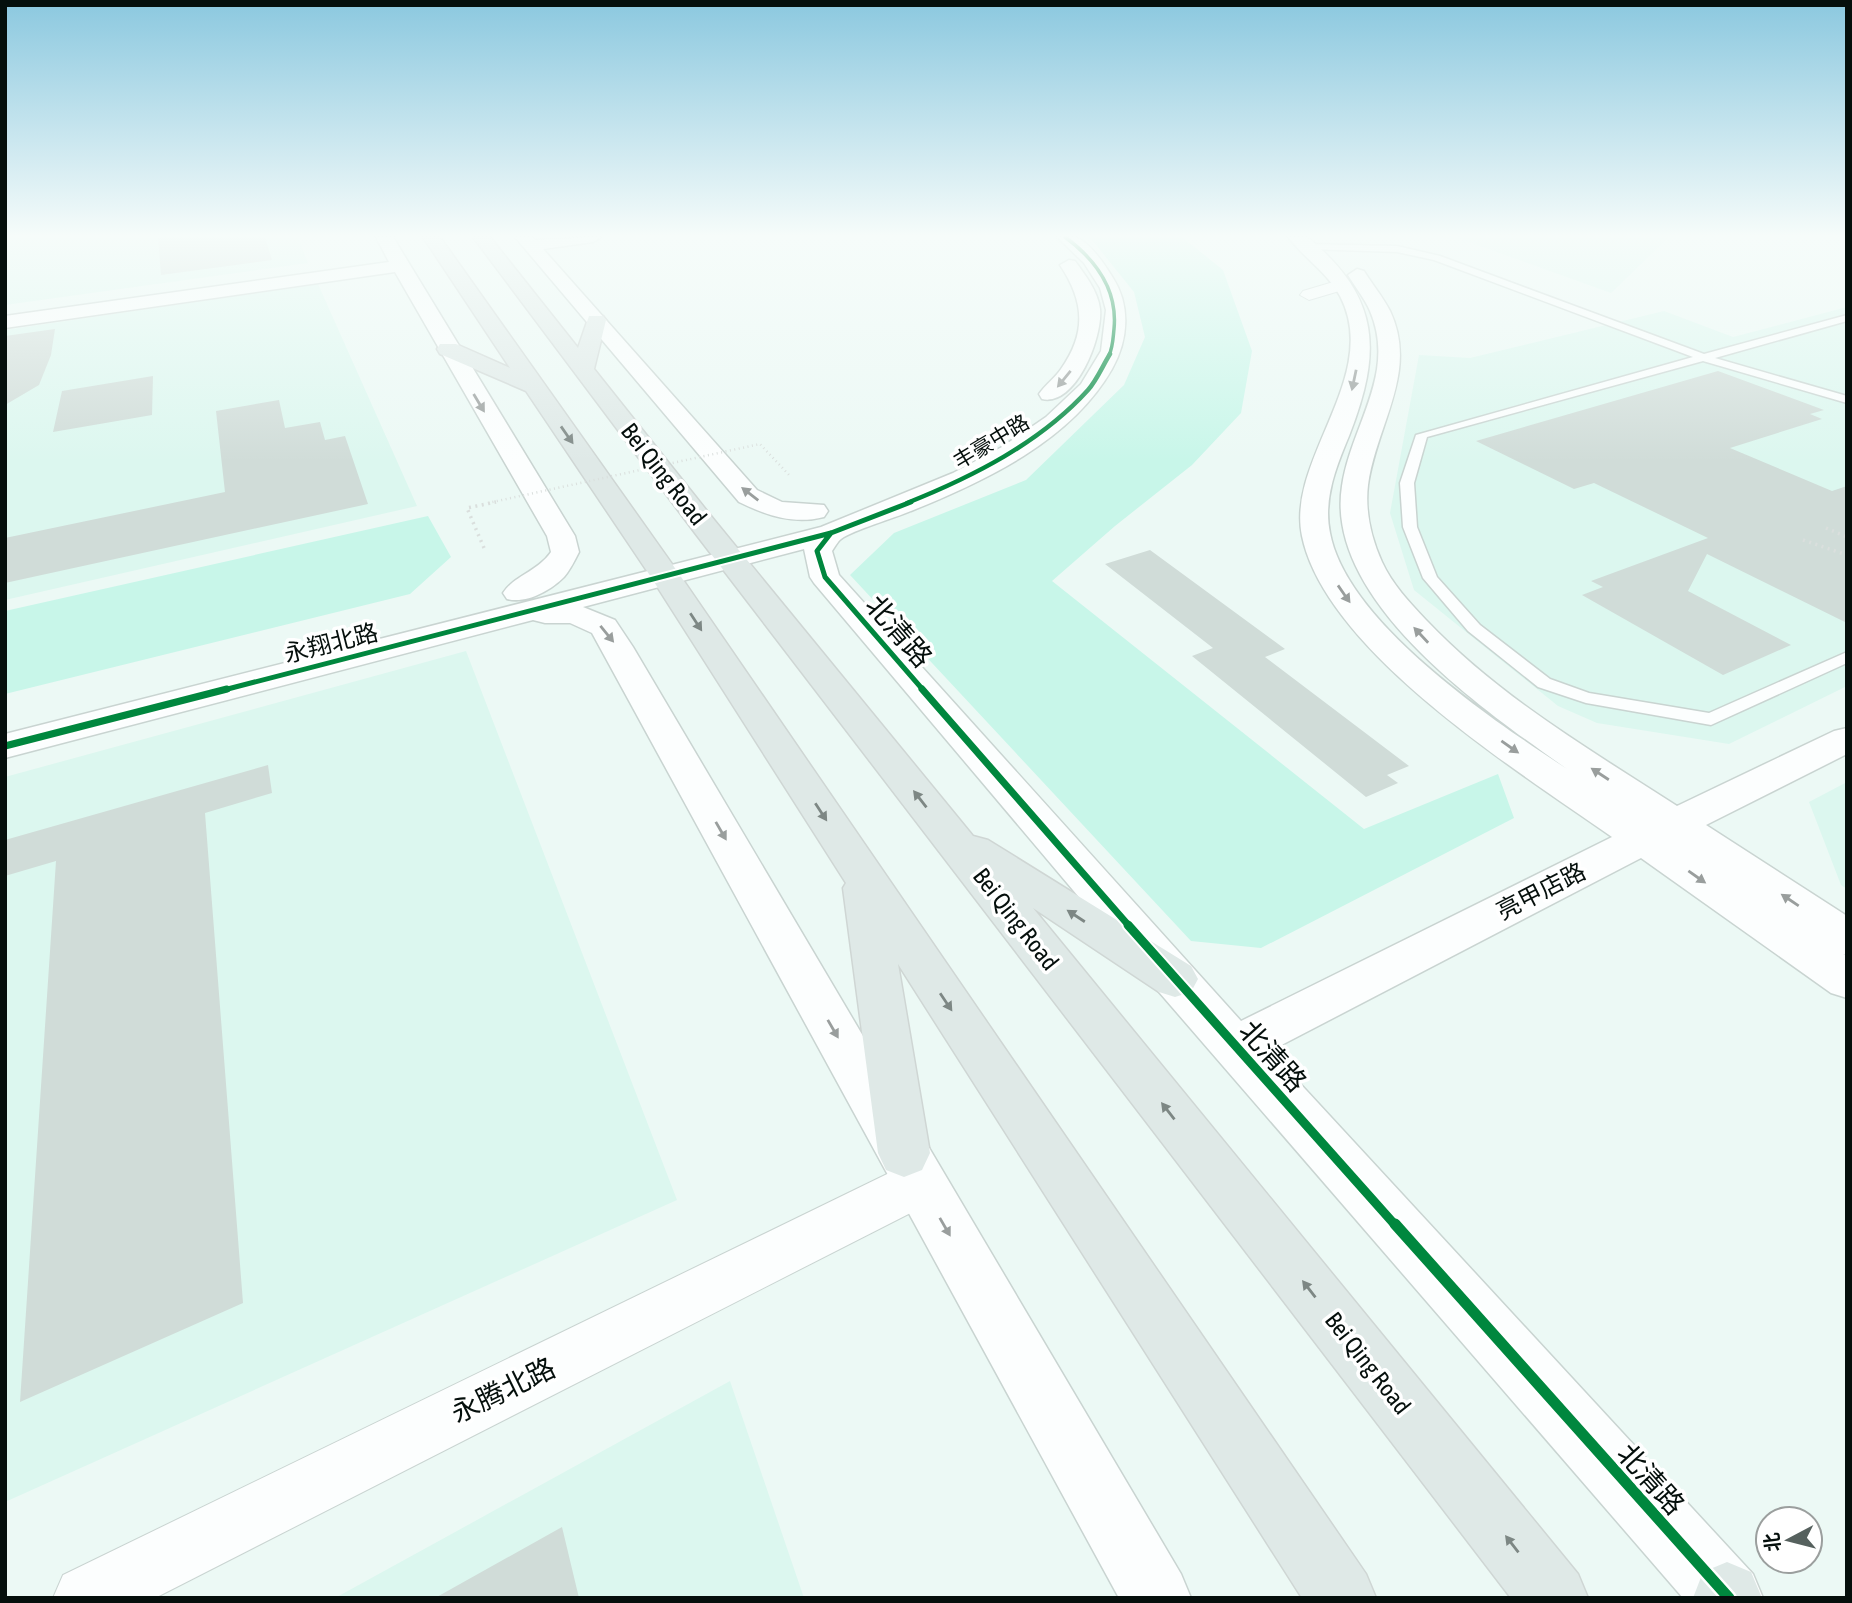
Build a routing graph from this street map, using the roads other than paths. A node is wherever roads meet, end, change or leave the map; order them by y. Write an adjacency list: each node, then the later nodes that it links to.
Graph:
1 (71, 312): 13 (street)
2 (426, 312): 14 (street)
3 (483, 312): 17 (main road)
4 (539, 312): 16 (main road, Bei Qing Road)
5 (589, 312): 12 (street)
6 (1090, 312): 19 (street, 丰豪中路, one-way to 19)
7 (1116, 312): 19 (street, 丰豪中路)
8 (1355, 312): 27 (street, one-way to 27)
9 (1380, 312): 27 (street, one-way to 9)
10 (1581, 312): 15 (lane)
11 (1847, 318): 15 (lane)
12 (596, 320): 16 (main road); 19 (street, one-way to 12)
13 (5, 321)
14 (447, 349): 17 (main road); 22 (street, one-way to 22)
15 (1705, 358): 18 (lane); 23 (lane)
16 (583, 369): 20 (main road, Bei Qing Road)
17 (534, 386): 21 (main road, one-way to 21)
18 (1847, 400)
19 (833, 512): 20 (street, 丰豪中路); 31 (street, 北清路)
20 (723, 550): 21 (street, 丰豪中路); 28 (main road, Bei Qing Road, one-way to 20)
21 (659, 567): 22 (street, 永翔北路); 29 (main road, one-way to 29)
22 (520, 603): 24 (street, 永翔北路); 26 (street, 永翔北路); 34 (street, one-way to 34)
23 (1847, 657)
24 (5, 720)
25 (1847, 739): 27 (street, 亮甲店路)
26 (5, 746)
27 (1659, 831): 30 (street, one-way to 27); 32 (street, one-way to 32); 33 (street, 亮甲店路)
28 (947, 833): 31 (main road, one-way to 28); 39 (main road, Bei Qing Road, one-way to 28)
29 (862, 875): 34 (main road); 38 (main road, one-way to 38)
30 (1847, 938)
31 (1175, 979): 33 (street, 北清路)
32 (1847, 980)
33 (1237, 1046): 35 (street, 北清路)
34 (912, 1168): 36 (street, 永腾北路); 37 (street, one-way to 37)
35 (1728, 1597)
36 (86, 1598)
37 (1157, 1598)
38 (1342, 1598)
39 (1554, 1598)

